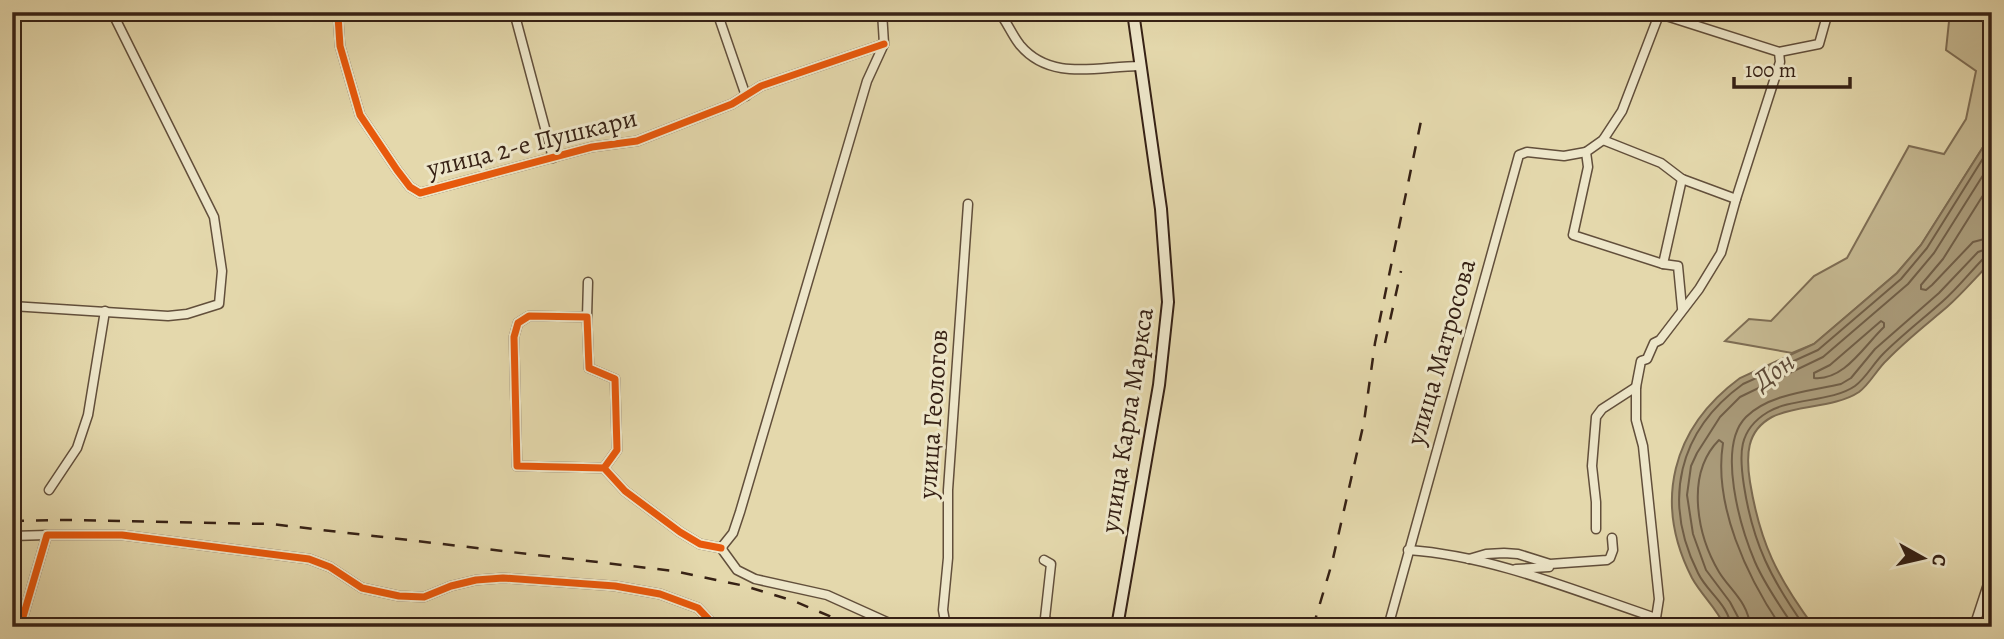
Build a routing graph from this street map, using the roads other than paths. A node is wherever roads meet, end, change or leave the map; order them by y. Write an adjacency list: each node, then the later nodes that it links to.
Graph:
1 (112, 12): 26 (street)
2 (324, 12): 10 (street)
3 (514, 12): 18 (street)
4 (718, 12): 15 (street)
5 (900, 12): 11 (street)
6 (999, 12): 14 (street)
7 (1133, 12): 14 (main road, улица Карла Маркса)
8 (1828, 12): 13 (street)
9 (1660, 13): 13 (street); 16 (street)
10 (341, 14): 18 (street, улица 2-е Пушкари)
11 (882, 14): 12 (street)
12 (884, 44): 15 (street, улица 2-е Пушкари); 35 (street)
13 (1779, 52): 20 (street)
14 (1140, 66): 48 (main road, улица Карла Маркса)
15 (746, 96): 18 (street, улица 2-е Пушкари)
16 (1603, 141): 17 (street); 19 (street)
17 (1586, 152): 22 (street); 36 (street, улица Матросова)
18 (553, 158)
19 (1682, 179): 20 (street); 22 (street)
20 (1736, 199): 25 (street)
21 (968, 204): 46 (street, улица Геологов)
22 (1663, 264): 25 (street)
23 (588, 282): 27 (street)
24 (12, 306): 26 (street)
25 (1682, 309): 28 (street)
26 (105, 311): 30 (street)
27 (587, 317): 29 (street); 29 (street)
28 (1636, 387): 31 (street); 42 (street)
29 (604, 468): 35 (street)
30 (49, 490)
31 (1596, 529)
32 (12, 536): 33 (street)
33 (47, 536): 43 (street); 44 (street)
34 (1612, 538): 39 (street)
35 (721, 548): 45 (street)
36 (1408, 550): 37 (street); 49 (street, улица Матросова)
37 (1469, 559): 39 (street); 40 (street)
38 (1044, 560): 47 (street)
39 (1554, 564): 40 (street)
40 (1511, 570): 42 (street)
41 (1992, 572): 50 (street)
42 (1655, 622)
43 (20, 627)
44 (716, 627)
45 (898, 627)
46 (946, 627)
47 (1052, 627)
48 (1117, 627)
49 (1388, 627)
50 (1973, 627)

